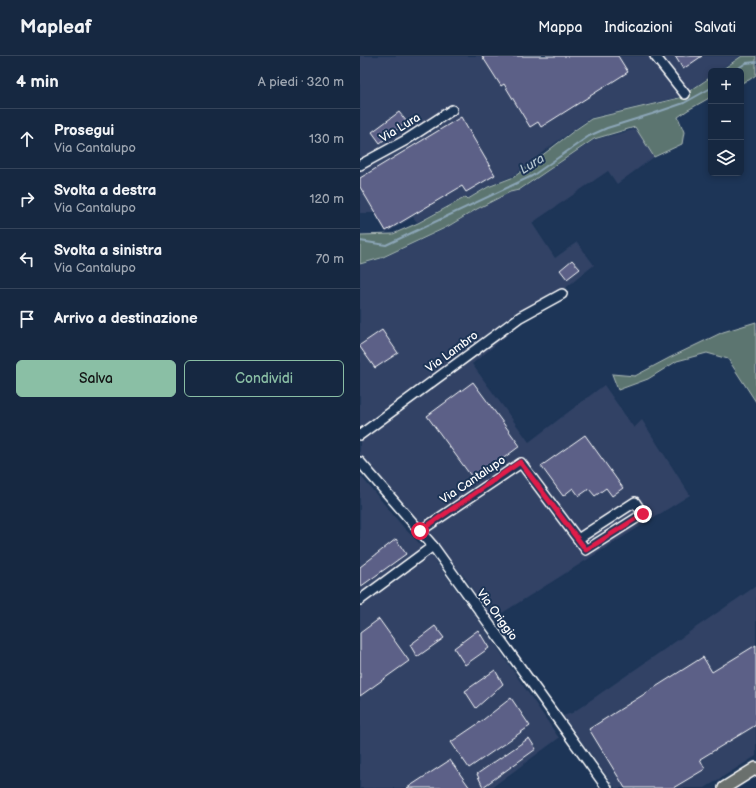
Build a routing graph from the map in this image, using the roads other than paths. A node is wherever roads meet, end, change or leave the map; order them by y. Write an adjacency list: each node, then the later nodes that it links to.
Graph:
1 (655, 56): 2 (street)
2 (685, 94)
3 (452, 110): 4 (street, Via Lura)
4 (360, 165)
5 (562, 294): 6 (street, Via Lambro)
6 (360, 435)
7 (360, 462): 8 (street, Via Origgio)
8 (420, 531): 9 (street, Via Cantalupo); 10 (street, Via Origgio)
9 (578, 539): 9 (street, Via Cantalupo)
10 (432, 546): 11 (street); 13 (street, Via Origgio)
11 (360, 600)
12 (756, 768): 14 (main road)
13 (607, 788)
14 (724, 788)

